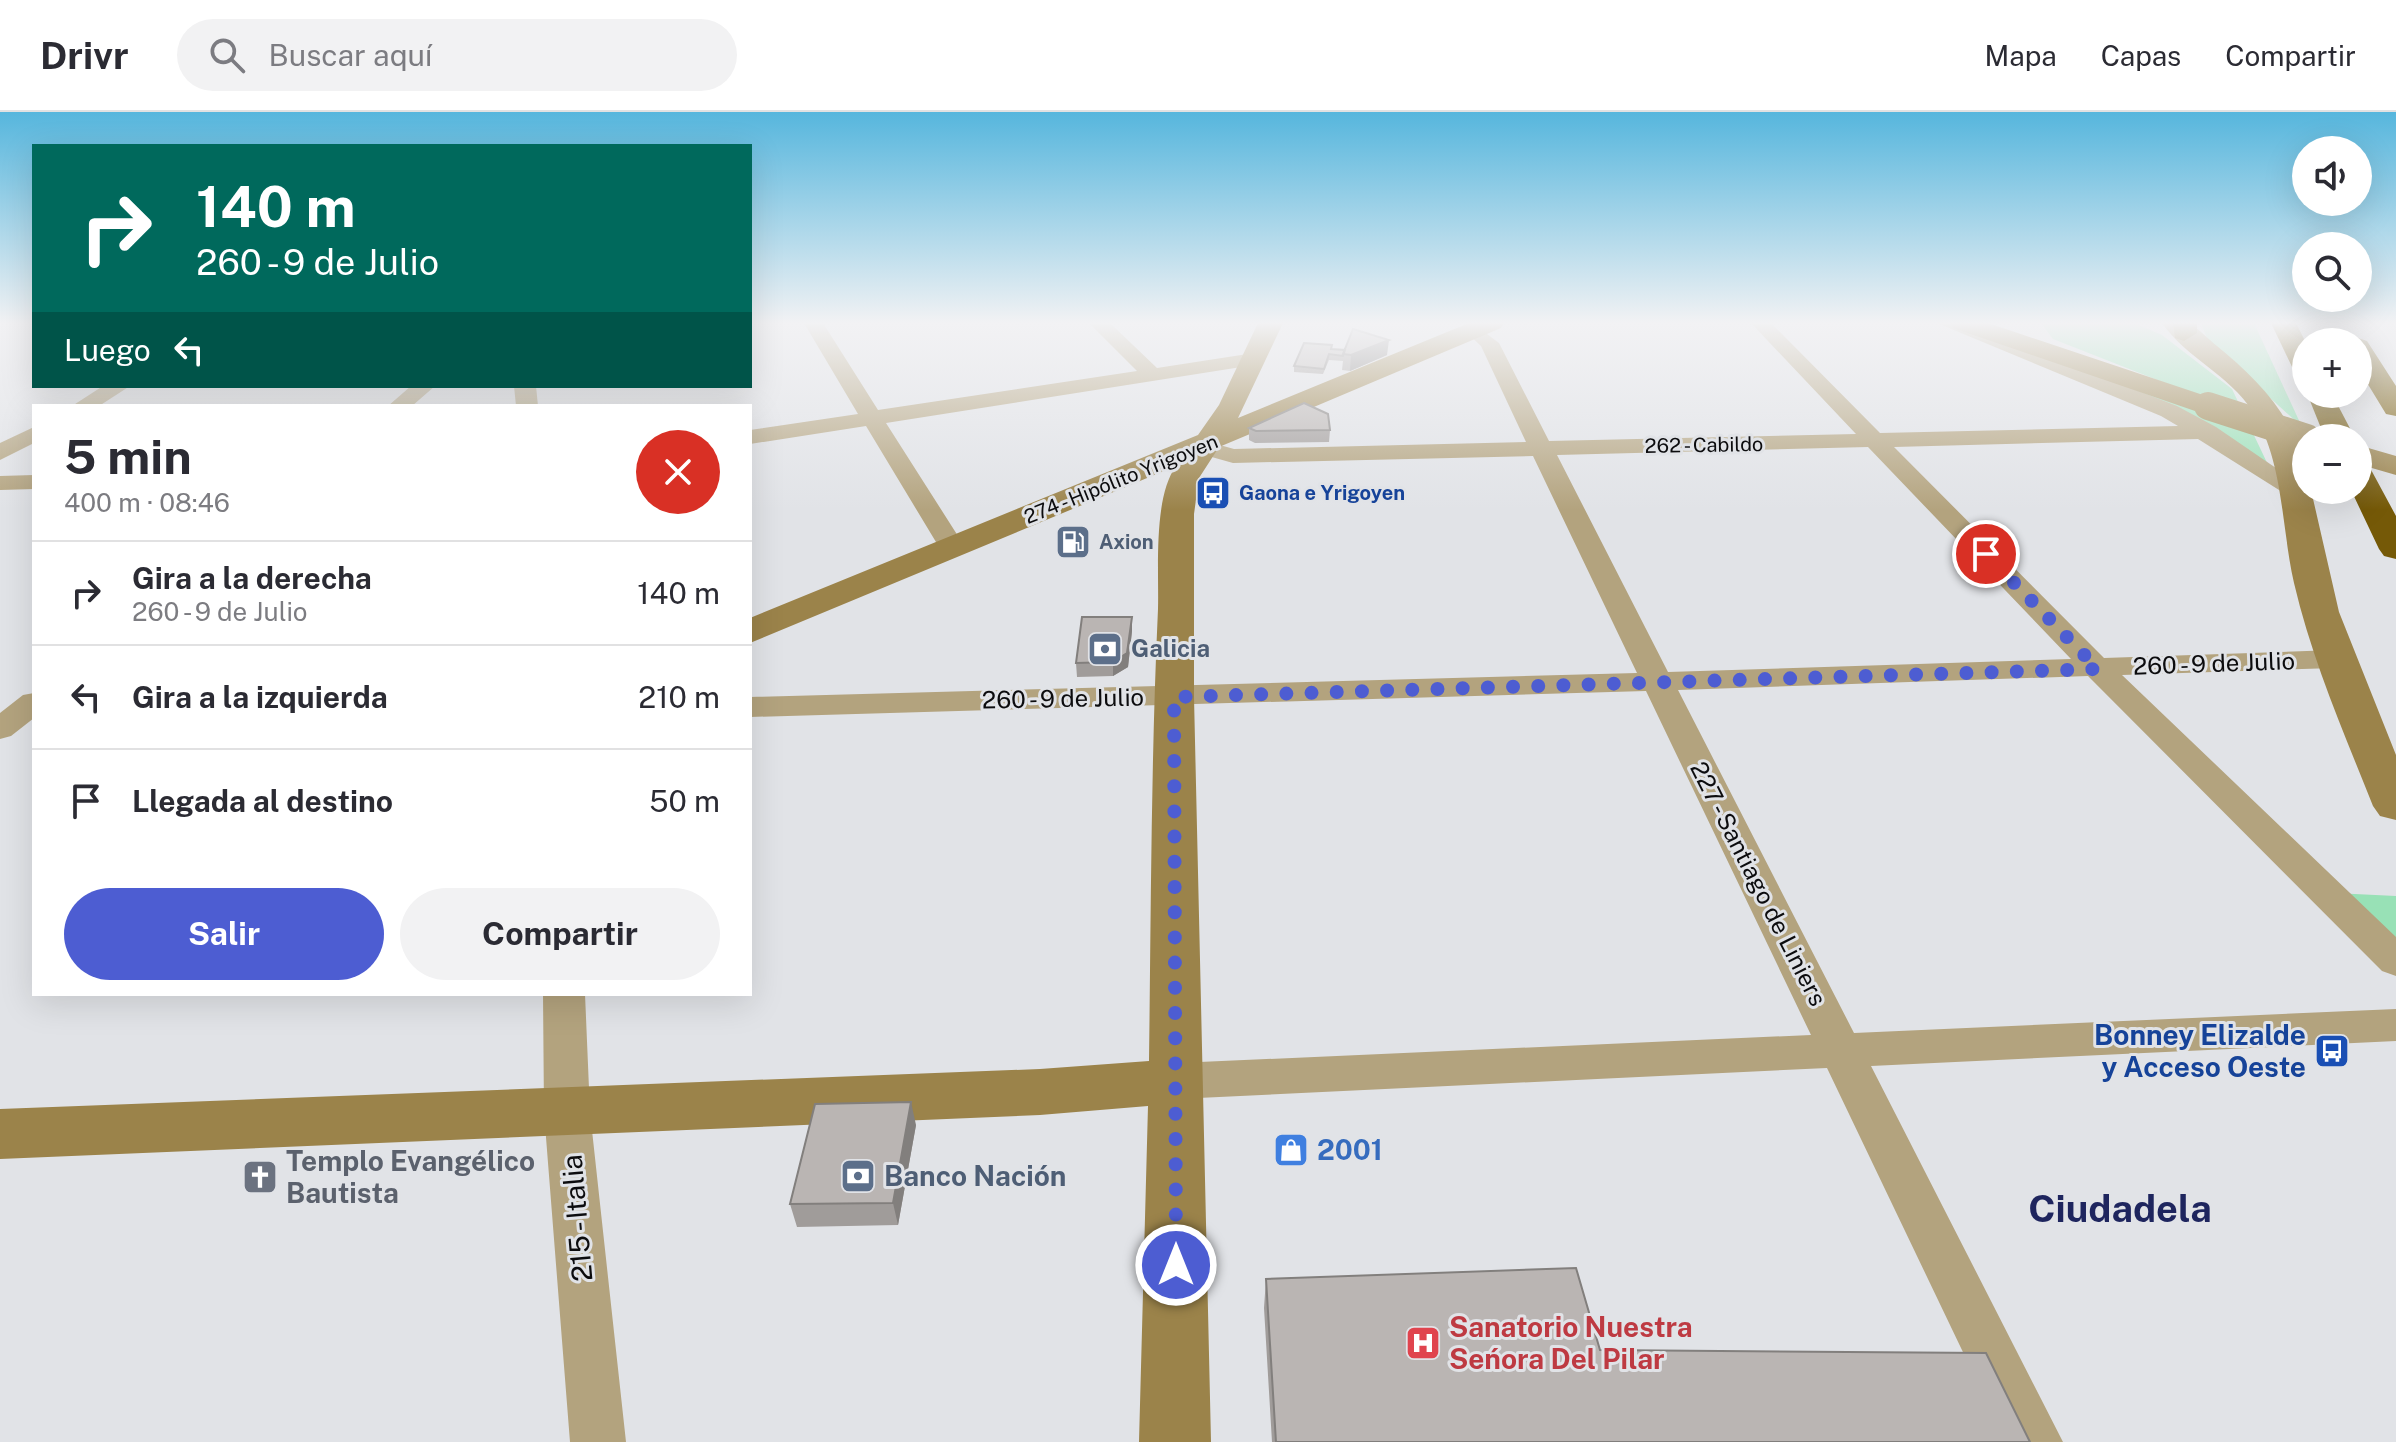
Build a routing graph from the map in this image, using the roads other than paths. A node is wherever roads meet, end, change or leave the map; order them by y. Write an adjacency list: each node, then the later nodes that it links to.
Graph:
1 (850, 385): 18 (street)
2 (1075, 385): 18 (street)
3 (1242, 385): 23 (street)
4 (1348, 385): 23 (street, 274 - Hipólito Yrigoyen)
5 (1510, 385): 24 (street, 227 - Santiago de Liniers)
6 (1820, 385): 22 (street)
7 (2103, 385): 17 (street)
8 (2128, 385): 17 (street)
9 (2142, 385): 17 (street)
10 (2246, 385): 28 (street)
11 (2382, 385): 16 (highway)
12 (115, 388): 14 (street)
13 (422, 388): 15 (street)
14 (87, 404)
15 (402, 404)
16 (2396, 408)
17 (2205, 414): 19 (street, bridge); 22 (street, 262 - Cabildo); 31 (street)
18 (869, 418): 21 (street); 34 (street)
19 (2292, 434)
20 (32, 435): 25 (street)
21 (752, 437)
22 (1874, 440): 24 (street, 262 - Cabildo); 38 (street)
23 (1202, 447): 24 (street, 262 - Cabildo); 34 (street, 274 - Hipólito Yrigoyen); 40 (street)
24 (1541, 449): 39 (street, 227 - Santiago de Liniers)
25 (0, 453)
26 (2372, 458): 27 (street)
27 (2396, 466)
28 (2292, 479)
29 (32, 482): 30 (street)
30 (0, 483)
31 (2292, 487)
32 (2372, 501): 35 (highway)
33 (2298, 504): 37 (street)
34 (952, 547): 36 (street, 274 - Hipólito Yrigoyen)
35 (2396, 549)
36 (752, 631)
37 (2335, 659): 38 (street, 260 - 9 de Julio); 45 (street)
38 (2098, 669): 39 (street, 260 - 9 de Julio); 46 (street)
39 (1656, 682): 40 (street, 260 - 9 de Julio); 49 (street, 227 - Santiago de Liniers)
40 (1174, 697): 42 (street, 260 - 9 de Julio); 50 (street)
41 (32, 704): 43 (street)
42 (752, 707)
43 (0, 730): 44 (street)
44 (32, 730)
45 (2396, 806)
46 (2396, 961)
47 (564, 996): 51 (street, 215 - Italia)
48 (2396, 1025): 49 (street)
49 (1843, 1052): 50 (street); 55 (street, 227 - Santiago de Liniers)
50 (1177, 1081): 51 (street); 54 (street)
51 (567, 1112): 52 (street); 53 (street, 215 - Italia)
52 (0, 1134)
53 (598, 1442)
54 (1175, 1442)
55 (2035, 1442)

